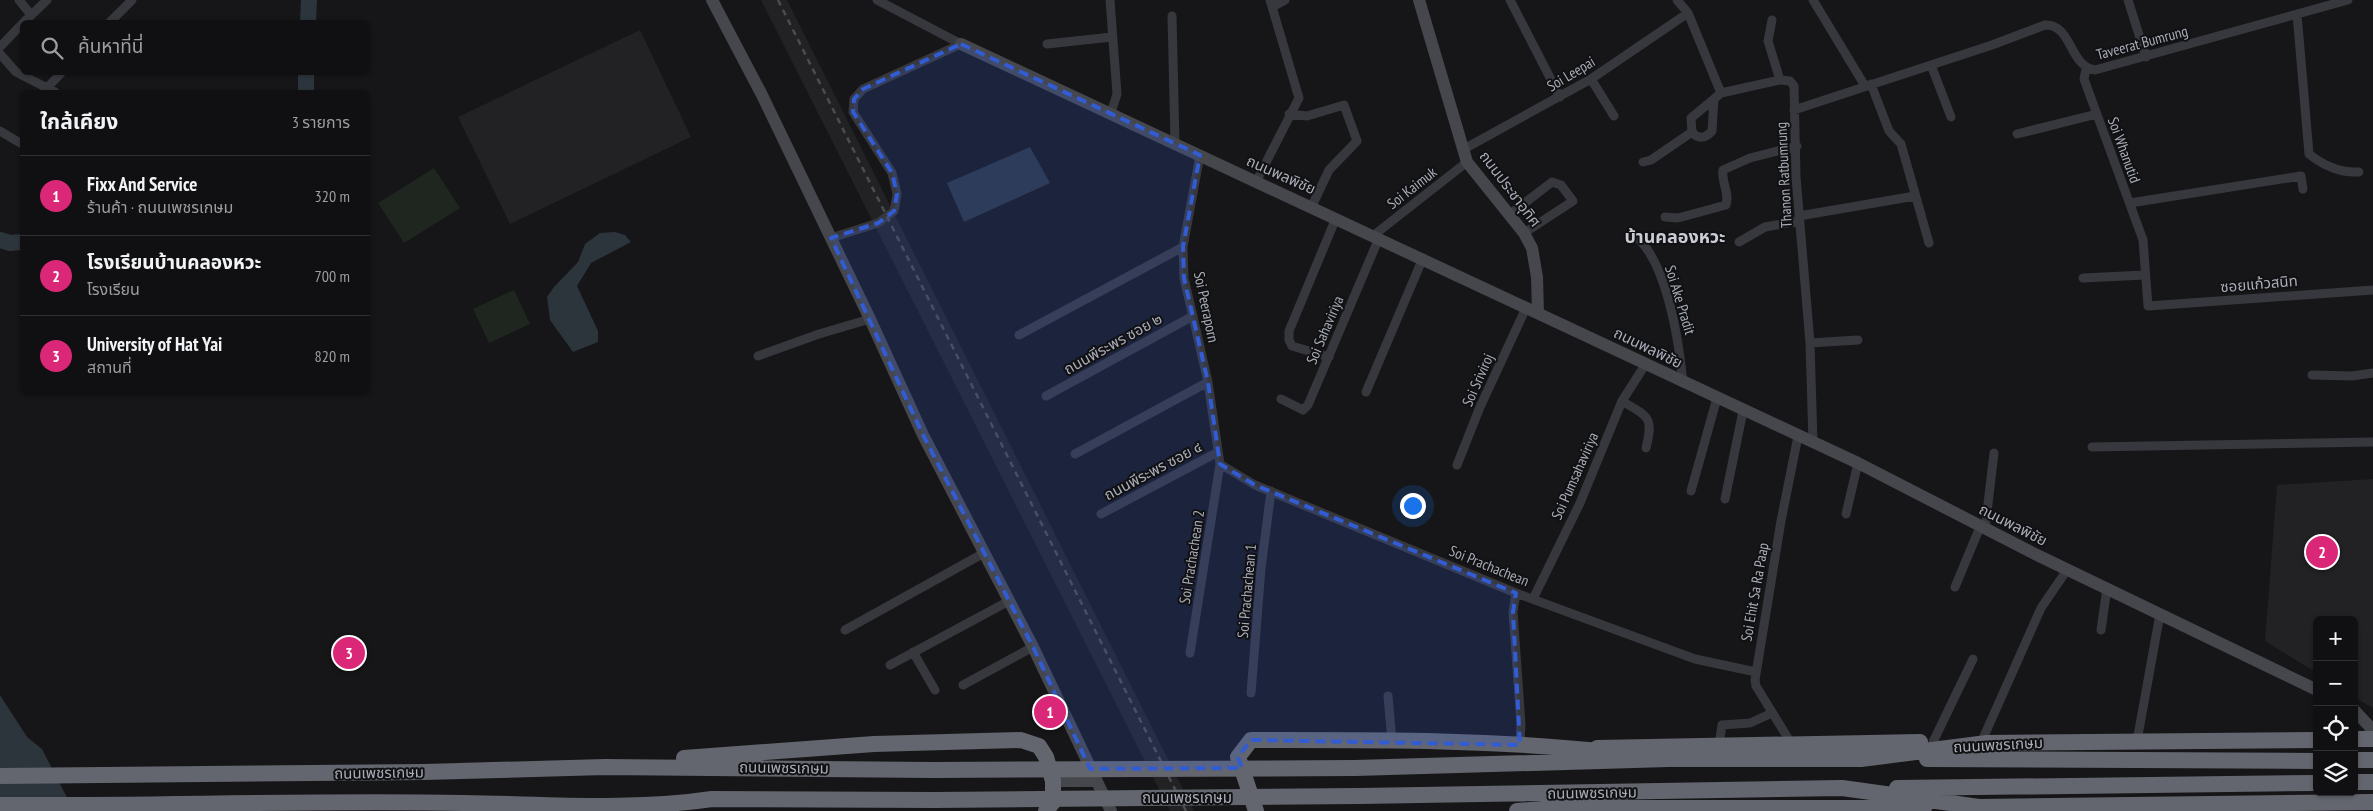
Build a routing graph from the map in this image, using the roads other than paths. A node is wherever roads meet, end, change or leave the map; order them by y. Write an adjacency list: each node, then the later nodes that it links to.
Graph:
1 (19, 0): 17 (street)
2 (46, 0): 17 (street)
3 (132, 0): 20 (street)
4 (712, 0): 68 (street)
5 (877, 0): 24 (street)
6 (1110, 0): 23 (street)
7 (1285, 0): 14 (street)
8 (1419, 0): 53 (street, ถนนประชาอุทิศ)
9 (1510, 0): 39 (street)
10 (1676, 0): 15 (street)
11 (1813, 0): 36 (street)
12 (2128, 0): 28 (street)
13 (2348, 0): 16 (street, Taveerat Bumrung)
14 (1271, 3): 42 (street)
15 (1688, 14): 34 (street, Soi Leepai); 38 (street)
16 (2297, 14): 28 (street, Taveerat Bumrung); 55 (street)
17 (31, 16): 19 (street)
18 (1172, 16): 50 (street)
19 (26, 20)
20 (112, 20)
21 (1772, 20): 35 (street)
22 (20, 26): 26 (street)
23 (1112, 37): 25 (street); 41 (street)
24 (961, 44): 41 (street, ถนนพลพิชัย); 68 (street)
25 (1047, 44)
26 (0, 47)
27 (0, 54): 31 (street)
28 (2146, 57): 30 (street, Taveerat Bumrung)
29 (1931, 65): 30 (street, Taveerat Bumrung); 36 (street, Taveerat Bumrung); 45 (street)
30 (2086, 69): 43 (street, Soi Whanutid)
31 (20, 74)
32 (22, 75): 37 (street)
33 (60, 75): 37 (street)
34 (1591, 79): 39 (street, Soi Leepai); 44 (street)
35 (1780, 80): 38 (street); 40 (street, Thanon Ratbumrung)
36 (1868, 85): 40 (street, Taveerat Bumrung); 58 (street)
37 (51, 90)
38 (1718, 96): 47 (street); 47 (street)
39 (1560, 97): 53 (street, Soi Leepai)
40 (1794, 110): 51 (street, Thanon Ratbumrung)
41 (1111, 113): 50 (street, ถนนพลพิชัย)
42 (1289, 114): 56 (street); 60 (street)
43 (2097, 114): 48 (street); 59 (street, Soi Whanutid)
44 (1614, 116)
45 (1951, 117)
46 (0, 131): 49 (street)
47 (1692, 132): 54 (street)
48 (2017, 134)
49 (20, 143)
50 (1175, 143): 52 (street, ถนนพลพิชัย)
51 (1797, 146): 62 (street); 64 (street, Thanon Ratbumrung)
52 (1200, 155): 56 (street, ถนนพลพิชัย); 71 (street, Soi Peeraporn)
53 (1466, 156): 61 (street, ถนนประชาอุทิศ); 67 (street, Soi Kaimuk)
54 (1643, 162)
55 (2359, 172)
56 (1256, 182): 60 (street, ถนนพลพิชัย)
57 (2303, 189): 59 (street)
58 (1915, 196): 64 (street); 70 (street)
59 (2130, 203): 73 (street, Soi Whanutid)
60 (1312, 206): 63 (street, ถนนพลพิชัย)
61 (1509, 215): 65 (street, ถนนประชาอุทิศ); 65 (street)
62 (1664, 217)
63 (1336, 218): 67 (street, ถนนพลพิชัย); 85 (street)
64 (1799, 218): 69 (street); 83 (street, Thanon Ratbumrung)
65 (1524, 234): 78 (street, ถนนประชาอุทิศ)
66 (1633, 234): 90 (street, Soi Ake Pradit)
67 (1376, 236): 72 (street, ถนนพลพิชัย); 85 (street, Soi Sahaviriya)
68 (831, 238): 80 (street)
69 (1739, 242)
70 (1929, 243)
71 (1183, 247): 79 (street, Soi Peeraporn); 81 (street)
72 (1423, 258): 77 (street, ถนนพลพิชัย); 91 (street)
73 (2145, 275): 74 (street); 76 (street, Soi Whanutid)
74 (2083, 278)
75 (2373, 290): 76 (street, ซอยแก้วสนิท)
76 (2148, 306)
77 (1526, 308): 78 (street, ถนนพลพิชัย); 107 (street, Soi Sriviroj)
78 (1538, 313): 86 (street, ถนนพลพิชัย)
79 (1193, 316): 89 (street, Soi Peeraporn); 92 (street, ถนนพีระพร ซอย ๒)
80 (870, 319): 84 (street); 114 (street)
81 (1019, 335)
82 (1858, 340): 83 (street)
83 (1810, 343): 98 (street, Thanon Ratbumrung)
84 (758, 356)
85 (1328, 357): 94 (street, Soi Sahaviriya)
86 (1645, 365): 90 (street, ถนนพลพิชัย); 95 (street, Soi Pumsahaviriya)
87 (2373, 373): 88 (street)
88 (2312, 375)
89 (1208, 382): 102 (street, Soi Peeraporn); 103 (street)
90 (1683, 382): 93 (street, ถนนพลพิชัย)
91 (1366, 392)
92 (1046, 396)
93 (1717, 398): 96 (street, ถนนพลพิชัย); 109 (street)
94 (1281, 399)
95 (1622, 401): 101 (street); 119 (street, Soi Pumsahaviriya)
96 (1743, 411): 97 (street, ถนนพลพิชัย); 110 (street)
97 (1798, 436): 98 (street, ถนนพลพิชัย); 129 (street, Soi Ehit Sa Ra Paap)
98 (1813, 442): 105 (street, ถนนพลพิชัย)
99 (2373, 442): 100 (street)
100 (2092, 447)
101 (1646, 448)
102 (1218, 452): 106 (street, Soi Peeraporn); 111 (street, ถนนพีระพร ซอย ๔)
103 (1075, 454)
104 (1994, 454): 113 (street)
105 (1858, 463): 112 (street); 113 (street, ถนนพลพิชัย)
106 (1220, 464): 108 (street, Soi Prachachean); 126 (street, Soi Prachachean 2)
107 (1457, 465)
108 (1270, 491): 118 (street, Soi Prachachean); 133 (street, Soi Prachachean 1)
109 (1690, 491)
110 (1725, 499)
111 (1101, 514)
112 (1846, 514)
113 (1983, 528): 115 (street, ถนนพลพิชัย); 116 (street)
114 (984, 553): 120 (street); 122 (street)
115 (2067, 570): 117 (street, ถนนพลพิชัย); 143 (street)
116 (1955, 587)
117 (2107, 588): 121 (street, ถนนพลพิชัย); 123 (street)
118 (1516, 593): 119 (street, Soi Prachachean); 145 (street)
119 (1533, 598): 129 (street, Soi Prachachean)
120 (1009, 601): 124 (street); 125 (street)
121 (2160, 614): 131 (street, ถนนพลพิชัย); 141 (street)
122 (845, 630)
123 (2101, 630)
124 (1033, 647): 130 (street); 156 (street)
125 (914, 652): 128 (street); 132 (street)
126 (1190, 653)
127 (1974, 659): 142 (street)
128 (890, 665)
129 (1756, 672): 135 (street, Soi Ehit Sa Ra Paap)
130 (963, 685)
131 (2313, 688)
132 (935, 690)
133 (1251, 692)
134 (1388, 696): 140 (street)
135 (1772, 712): 144 (street, Soi Ehit Sa Ra Paap); 146 (street)
136 (2358, 714): 138 (street)
137 (2358, 739): 138 (highway)
138 (2373, 739)
139 (2313, 740): 141 (highway, ถนนเพชรเกษม)
140 (1392, 741): 145 (highway); 173 (highway)
141 (2137, 741): 143 (highway, ถนนเพชรเกษม)
142 (1933, 742): 143 (highway); 144 (highway)
143 (1984, 743): 149 (highway, ถนนเพชรเกษม)
144 (1791, 744): 146 (highway)
145 (1520, 745): 147 (highway)
146 (1719, 745): 147 (highway)
147 (1575, 749): 148 (highway)
148 (1668, 759): 149 (highway, ถนนเพชรเกษม); 153 (highway, ถนนเพชรเกษม, bridge)
149 (1861, 759): 152 (highway)
150 (2358, 760): 151 (highway)
151 (2373, 760)
152 (2313, 761)
153 (605, 766): 154 (highway, ถนนเพชรเกษม); 155 (highway)
154 (0, 776)
155 (1053, 781): 156 (street); 171 (highway)
156 (1096, 781): 172 (street)
157 (2313, 782): 160 (highway)
158 (2358, 782): 159 (highway)
159 (2373, 782)
160 (1842, 788): 161 (highway, ถนนเพชรเกษม); 166 (highway, ถนนเพชรเกษม)
161 (1686, 792): 164 (highway, ถนนเพชรเกษม, bridge); 165 (highway)
162 (2372, 802): 166 (highway, ถนนเพชรเกษม)
163 (0, 806): 164 (highway, ถนนเพชรเกษม)
164 (683, 806): 170 (highway)
165 (1568, 808): 168 (highway); 174 (highway)
166 (1985, 808): 169 (highway)
167 (1791, 809): 168 (highway); 169 (highway)
168 (1741, 810)
169 (1861, 810)
170 (707, 811)
171 (1046, 811)
172 (1111, 811)
173 (1256, 811)
174 (1517, 811)

